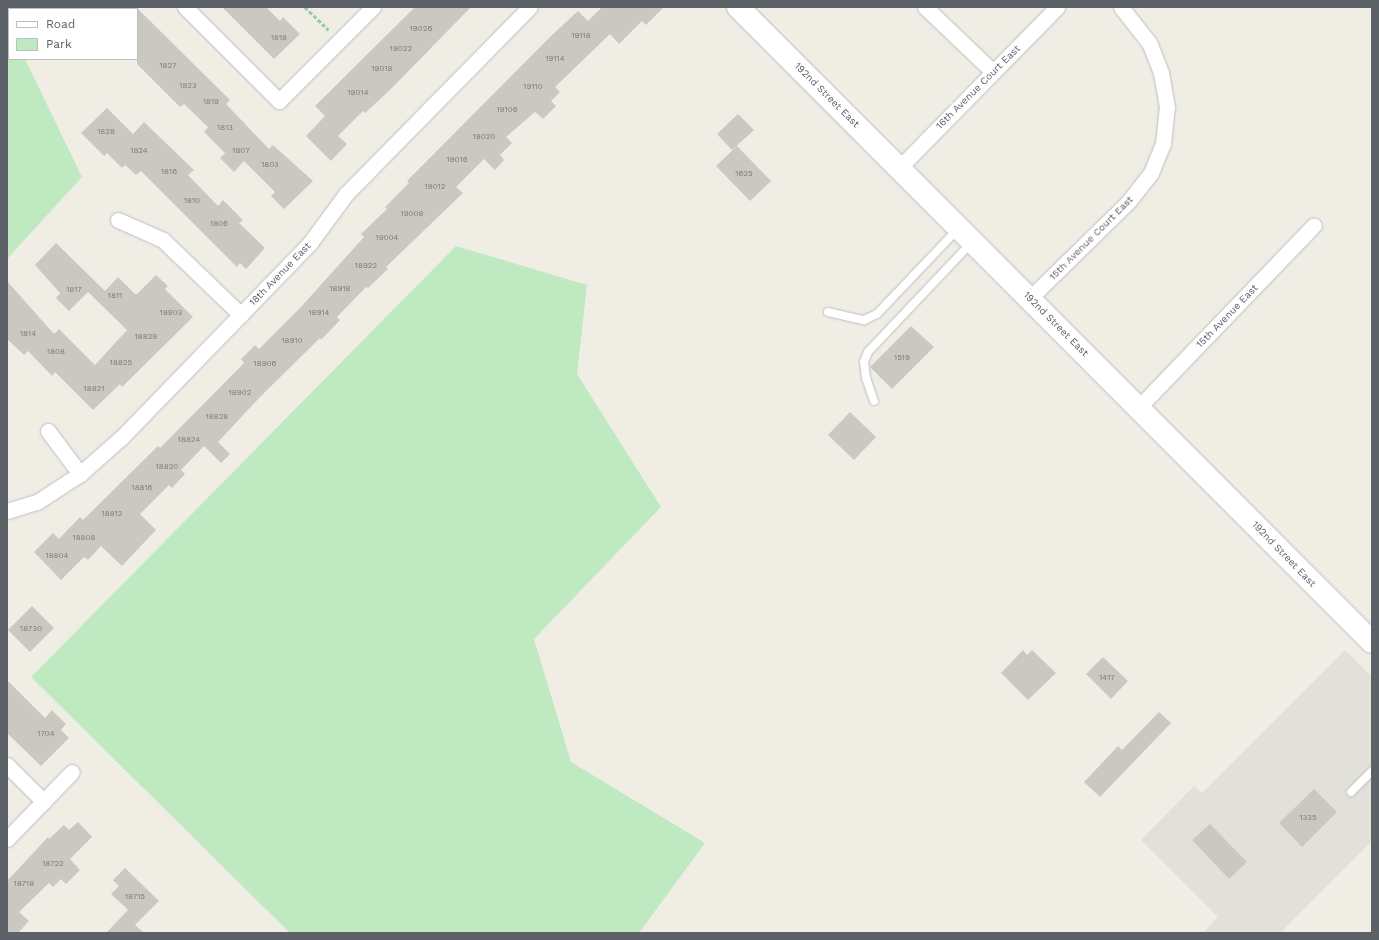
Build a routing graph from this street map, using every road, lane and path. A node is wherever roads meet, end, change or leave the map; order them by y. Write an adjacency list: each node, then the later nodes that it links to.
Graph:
1 (185, 7): 9 (street)
2 (305, 7): 9 (path)
3 (373, 7): 9 (street)
4 (530, 7): 17 (street, 18th Avenue East)
5 (738, 7): 11 (street, 192nd Street East)
6 (925, 7): 10 (street)
7 (1057, 7): 10 (street, 16th Avenue Court East)
8 (1121, 7): 15 (street, 15th Avenue Court East)
9 (340, 40)
10 (993, 72): 11 (street, 16th Avenue Court East)
11 (900, 167): 14 (street, 192nd Street East)
12 (118, 220): 17 (street)
13 (1314, 225): 19 (street, 15th Avenue East)
14 (966, 234): 15 (street, 192nd Street East); 16 (lane); 18 (lane)
15 (1030, 298): 19 (street, 192nd Street East)
16 (828, 312)
17 (241, 315): 21 (street, 18th Avenue East)
18 (874, 401)
19 (1139, 407): 23 (street, 192nd Street East)
20 (48, 431): 21 (street)
21 (80, 474): 22 (street, 18th Avenue East)
22 (7, 511)
23 (1372, 642)
24 (7, 765): 28 (street)
25 (1372, 771): 27 (lane)
26 (72, 772): 28 (street)
27 (1350, 792)
28 (44, 802): 29 (street)
29 (7, 839)

